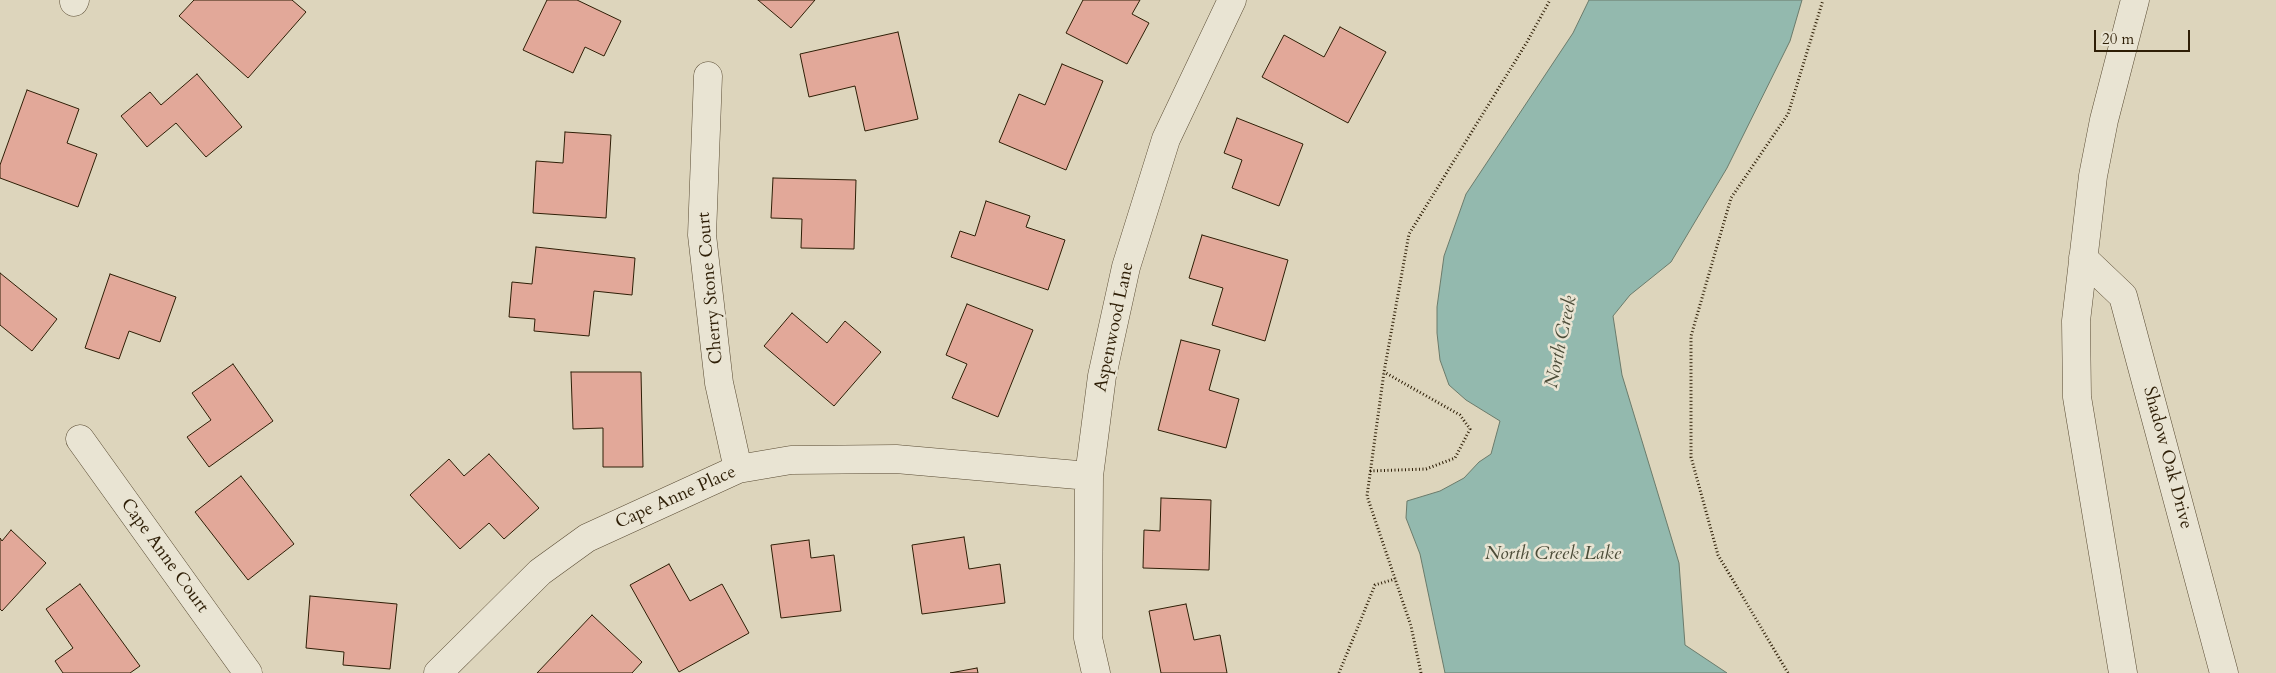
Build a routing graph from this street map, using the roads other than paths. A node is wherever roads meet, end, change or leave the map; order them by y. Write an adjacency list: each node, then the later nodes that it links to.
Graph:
1 (1232, 0): 7 (street, Aspenwood Lane)
2 (2135, 0): 4 (street)
3 (708, 76): 6 (street, Cherry Stone Court)
4 (2083, 258): 11 (street); 12 (street, Shadow Oak Drive)
5 (80, 439): 8 (street, Cape Anne Court)
6 (738, 469): 7 (street, Cape Anne Place); 9 (street, Cape Anne Place)
7 (1089, 476): 10 (street, Aspenwood Lane)
8 (248, 673)
9 (438, 673)
10 (1096, 673)
11 (2123, 673)
12 (2224, 673)

